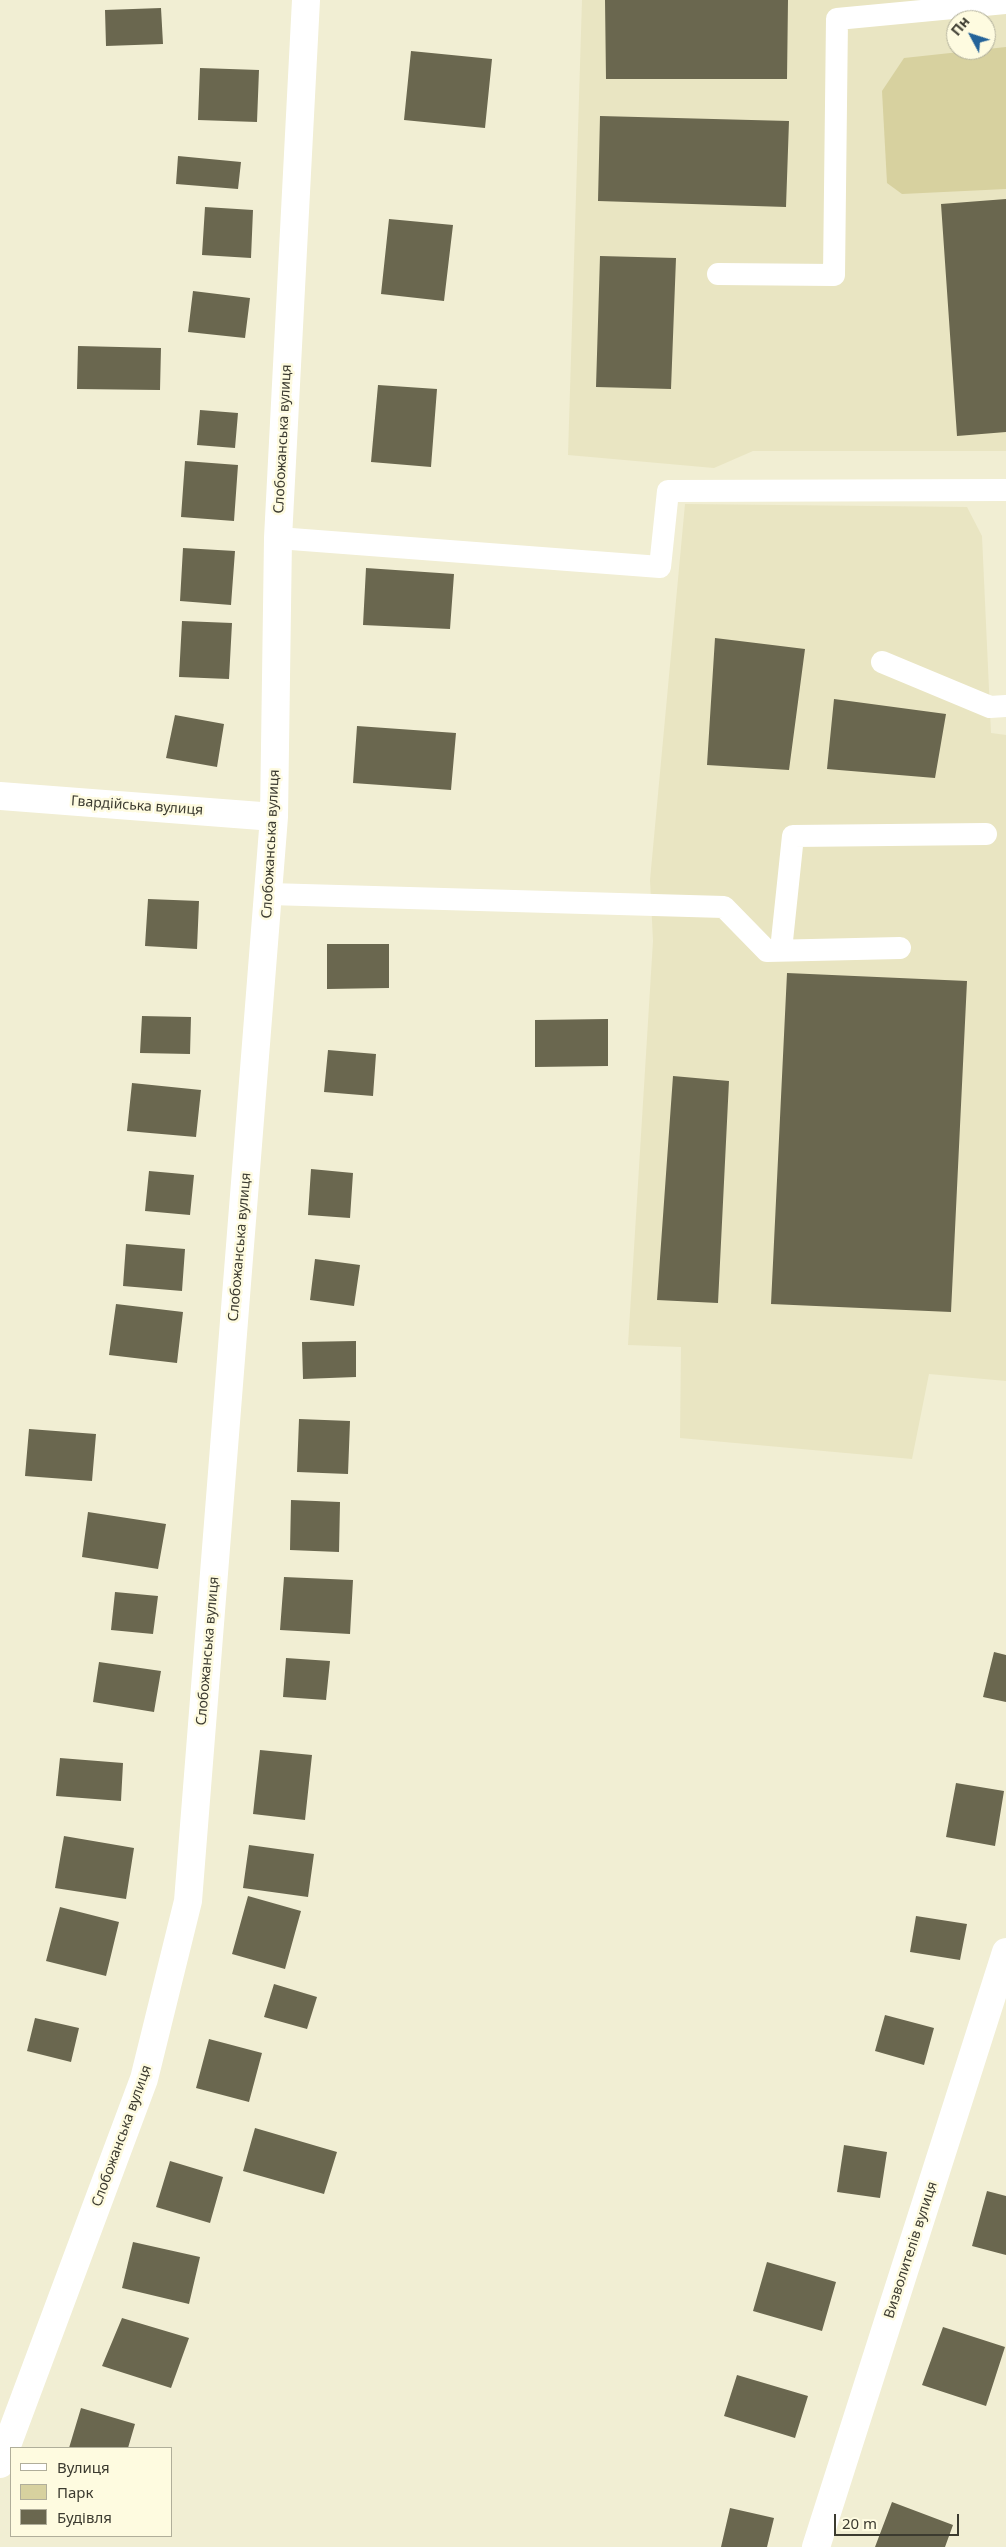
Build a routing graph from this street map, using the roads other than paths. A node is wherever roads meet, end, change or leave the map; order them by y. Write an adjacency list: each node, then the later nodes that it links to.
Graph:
1 (306, 0): 6 (street, Слобожанська вулиця)
2 (1006, 3): 3 (lane)
3 (836, 10): 4 (lane)
4 (718, 274)
5 (1006, 490): 6 (lane)
6 (278, 538): 10 (street, Слобожанська вулиця)
7 (882, 662): 8 (lane)
8 (1006, 706)
9 (0, 796): 10 (street, Гвардійська вулиця)
10 (274, 817): 12 (street, Слобожанська вулиця)
11 (986, 834): 14 (lane)
12 (269, 894): 14 (lane); 16 (street, Слобожанська вулиця)
13 (900, 948): 14 (lane)
14 (781, 950)
15 (1006, 1952): 17 (street, Визволителів вулиця)
16 (0, 2464)
17 (816, 2547)

